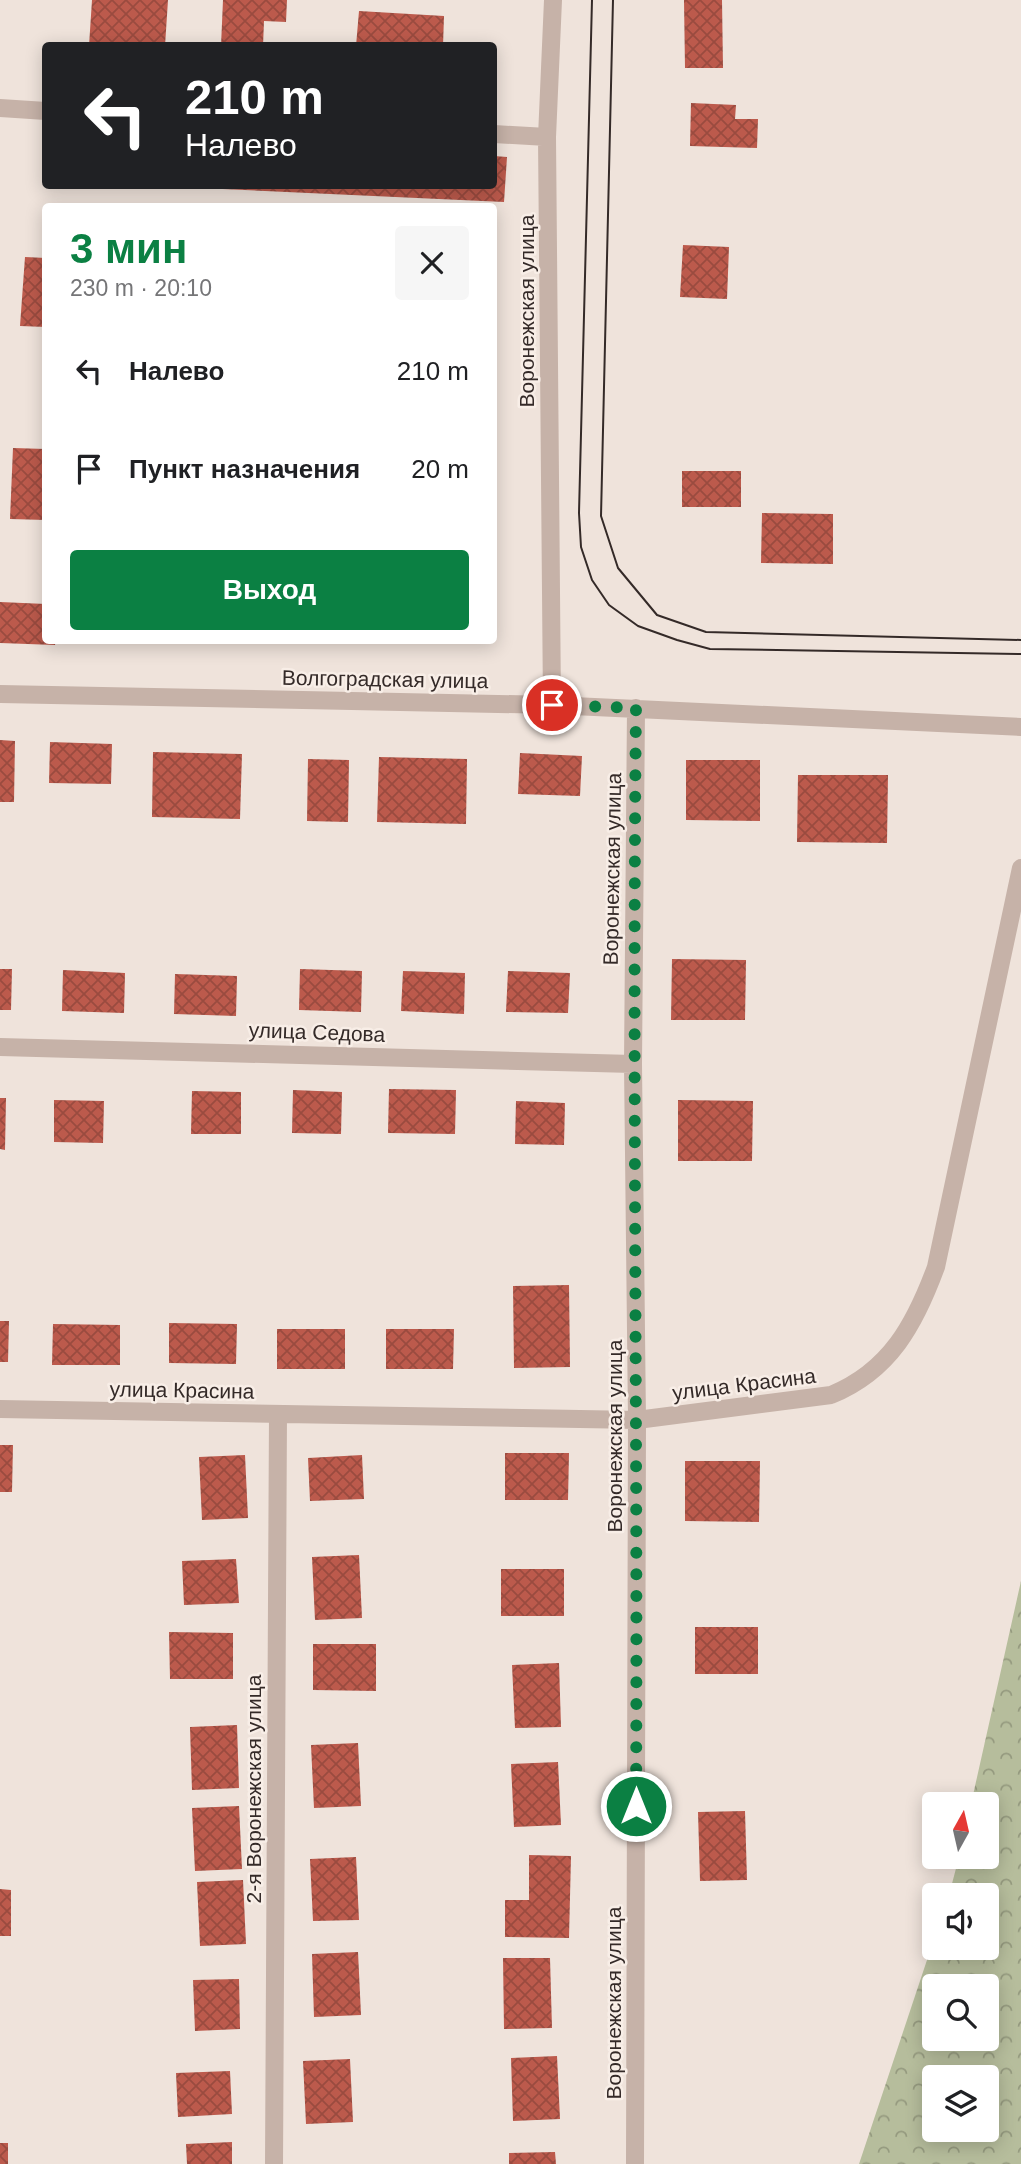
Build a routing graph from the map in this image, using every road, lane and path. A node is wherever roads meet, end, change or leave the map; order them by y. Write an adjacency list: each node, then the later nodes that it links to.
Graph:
1 (553, 0): 5 (street, Воронежская улица)
2 (0, 108): 3 (street)
3 (42, 111)
4 (497, 134): 5 (street)
5 (547, 137): 7 (street, Воронежская улица)
6 (0, 694): 7 (street, Волгоградская улица)
7 (552, 705): 8 (street, Волгоградская улица)
8 (636, 708): 9 (street, Волгоградская улица); 12 (street, Воронежская улица)
9 (1021, 727)
10 (1021, 868): 15 (street, улица Красина)
11 (0, 1047): 12 (street, улица Седова)
12 (633, 1064): 15 (street, Воронежская улица)
13 (0, 1409): 14 (street, улица Красина)
14 (278, 1414): 15 (street, улица Красина); 16 (street, 2-я Воронежская улица)
15 (637, 1420): 17 (street, Воронежская улица)
16 (274, 2164)
17 (635, 2164)

